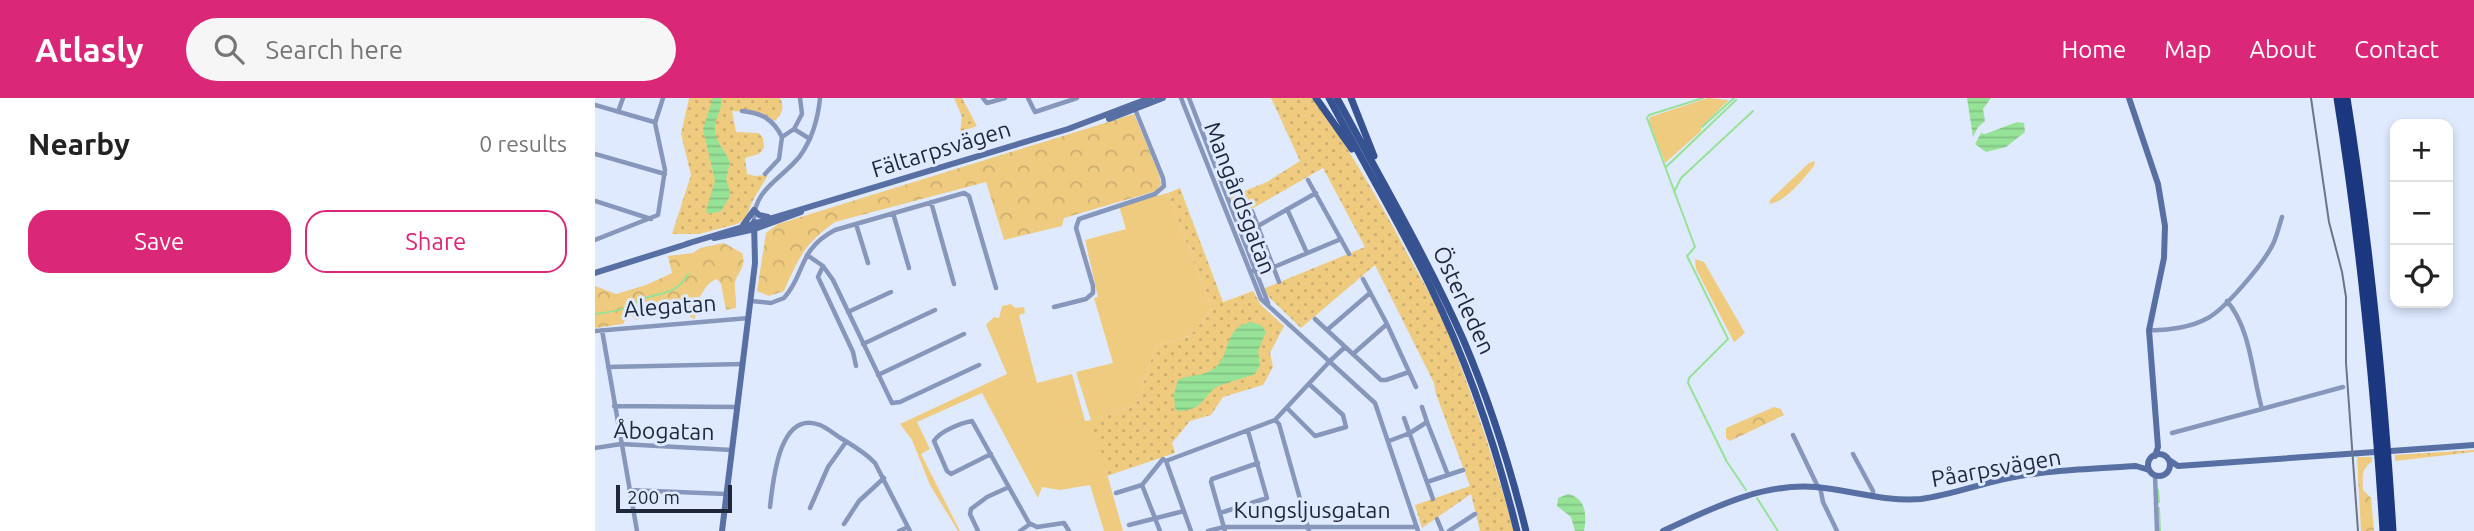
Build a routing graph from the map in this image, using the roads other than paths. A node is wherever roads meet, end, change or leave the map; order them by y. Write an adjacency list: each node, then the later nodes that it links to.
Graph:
1 (623, 98): 24 (street)
2 (663, 98): 25 (street)
3 (800, 98): 26 (street)
4 (820, 98): 29 (street)
5 (983, 98): 6 (street)
6 (1005, 98)
7 (1028, 98): 8 (street)
8 (1077, 98)
9 (1150, 98): 20 (street, Fältarpsvägen)
10 (1163, 98): 22 (street, Fältarpsvägen)
11 (1181, 98): 59 (street, Mangårdsgatan)
12 (1189, 98): 59 (street, Mangårdsgatan)
13 (1316, 98): 33 (main road)
14 (1329, 98): 33 (main road, Österleden)
15 (1337, 98): 35 (main road, Österleden)
16 (1351, 98): 35 (main road)
17 (2129, 98): 77 (street)
18 (2338, 98): 171 (highway)
19 (2346, 98): 172 (highway)
20 (1142, 101): 22 (street); 27 (street, Fältarpsvägen)
21 (595, 104): 24 (street)
22 (1135, 109): 27 (street, Fältarpsvägen); 69 (street)
23 (742, 111): 28 (street)
24 (618, 112): 25 (street)
25 (655, 123): 31 (street)
26 (794, 129): 28 (street); 29 (street)
27 (1068, 129): 45 (street, Fältarpsvägen)
28 (782, 137): 32 (street)
29 (810, 139): 40 (street)
30 (595, 153): 31 (street)
31 (665, 174): 44 (street)
32 (765, 174)
33 (1372, 177): 166 (main road, Österleden)
34 (1308, 180): 36 (street)
35 (1385, 185): 167 (main road, Österleden)
36 (1316, 193): 39 (street); 50 (street)
37 (595, 201): 44 (street)
38 (931, 202): 42 (street); 63 (street); 64 (street)
39 (1287, 209): 47 (street); 52 (street)
40 (754, 210): 45 (street); 48 (street); 49 (street)
41 (1252, 211): 47 (street)
42 (893, 213): 46 (street); 58 (street)
43 (2282, 218): 67 (street)
44 (652, 219): 51 (street)
45 (768, 221): 49 (street, Fältarpsvägen); 49 (street)
46 (856, 224): 54 (street); 55 (street)
47 (1258, 226): 56 (street)
48 (740, 230): 49 (street, Fältarpsvägen); 60 (street, Fältarpsvägen)
49 (755, 233): 68 (street)
50 (1341, 239): 52 (street); 53 (street)
51 (595, 240)
52 (1307, 253): 56 (street)
53 (1349, 254)
54 (807, 255): 57 (street); 68 (street)
55 (868, 263)
56 (1273, 265): 59 (street); 62 (street)
57 (824, 266): 71 (street); 86 (street)
58 (909, 268)
59 (1252, 271): 83 (street, Mangårdsgatan)
60 (595, 273)
61 (1363, 279): 66 (street)
62 (1279, 282)
63 (954, 284)
64 (996, 288)
65 (891, 292): 71 (street)
66 (1370, 293): 74 (street); 76 (street)
67 (2227, 300): 77 (street); 97 (street)
68 (751, 301): 72 (street)
69 (1054, 307)
70 (935, 310): 80 (street)
71 (848, 312): 80 (street)
72 (749, 318): 75 (street, Alegatan); 84 (street)
73 (1315, 319): 76 (street)
74 (1387, 324): 82 (street); 88 (street)
75 (602, 330): 78 (street, Alegatan); 87 (street)
76 (1327, 330): 81 (street)
77 (2149, 330): 101 (street)
78 (595, 331)
79 (964, 334): 89 (street)
80 (863, 344): 89 (street)
81 (1345, 347): 82 (street); 83 (street)
82 (1353, 354): 88 (street)
83 (1330, 361): 90 (street); 106 (street, Mangårdsgatan)
84 (743, 365): 87 (street); 94 (street)
85 (979, 365): 89 (street)
86 (856, 366)
87 (608, 367): 93 (street)
88 (1409, 372): 91 (street)
89 (878, 374)
90 (1309, 384): 96 (street); 96 (street)
91 (1416, 387)
92 (2343, 387): 97 (street)
93 (614, 406): 94 (street); 108 (street)
94 (737, 407): 111 (street)
95 (1422, 407): 100 (street)
96 (1287, 408): 99 (street)
97 (2262, 408): 104 (street)
98 (1404, 418): 103 (street)
99 (1275, 421): 102 (street); 150 (street)
100 (1427, 422): 103 (street); 125 (street)
101 (2156, 429): 116 (street); 117 (street)
102 (1248, 430): 118 (street); 119 (street)
103 (1410, 433): 106 (street); 127 (street)
104 (2172, 433)
105 (1793, 435): 130 (street)
106 (1389, 441): 153 (street, Mangårdsgatan)
107 (846, 442): 126 (street); 136 (street); 137 (street)
108 (621, 444): 110 (street, Åbogatan); 111 (street, Åbogatan); 131 (street)
109 (2474, 445): 112 (street)
110 (595, 448)
111 (732, 450): 133 (street)
112 (2391, 451)
113 (2375, 452): 120 (street)
114 (991, 454): 114 (street); 129 (street)
115 (1853, 454): 134 (street)
116 (2153, 457): 117 (street); 121 (street, Påarpsvägen); 123 (street)
117 (2168, 459): 120 (street); 124 (street)
118 (1165, 460): 128 (street); 138 (street)
119 (1258, 463): 139 (street); 139 (street)
120 (2189, 465): 124 (street)
121 (2125, 467): 123 (street, Påarpsvägen); 134 (street, Påarpsvägen)
122 (1463, 470): 125 (street)
123 (2152, 472): 124 (street); 170 (street)
124 (2165, 474)
125 (1448, 475): 127 (street)
126 (884, 478): 143 (street); 147 (street)
127 (1427, 482): 135 (street)
128 (1142, 485): 132 (street); 141 (street)
129 (1009, 487): 144 (street); 157 (street)
130 (1819, 487): 134 (street, Påarpsvägen); 168 (street, Påarpsvägen); 169 (street)
131 (629, 490): 133 (street); 154 (street)
132 (1116, 493)
133 (726, 495): 155 (street)
134 (1873, 497)
135 (1433, 499)
136 (770, 507)
137 (810, 508)
138 (1184, 511): 141 (street); 161 (street)
139 (1220, 513): 148 (street)
140 (1475, 514): 146 (street)
141 (1155, 518): 145 (street); 160 (street)
142 (1437, 519): 163 (street)
143 (844, 524)
144 (1031, 524): 158 (street); 159 (street)
145 (1129, 525)
146 (1458, 525): 164 (street); 165 (street)
147 (909, 529): 156 (street)
148 (1225, 529): 149 (street, Kungsljusgatan); 162 (street, Kungsljusgatan)
149 (1280, 529): 150 (street, Kungsljusgatan)
150 (1309, 529): 151 (street, Kungsljusgatan)
151 (1334, 529): 152 (street, Kungsljusgatan)
152 (1385, 529): 153 (street, Kungsljusgatan)
153 (1418, 529)
154 (637, 531)
155 (722, 531)
156 (899, 531)
157 (978, 531)
158 (1020, 531)
159 (1069, 531)
160 (1160, 531)
161 (1191, 531)
162 (1208, 531)
163 (1442, 531)
164 (1449, 531)
165 (1462, 531)
166 (1517, 531)
167 (1526, 531)
168 (1663, 531)
169 (1837, 531)
170 (2157, 531)
171 (2384, 531)
172 (2392, 531)

